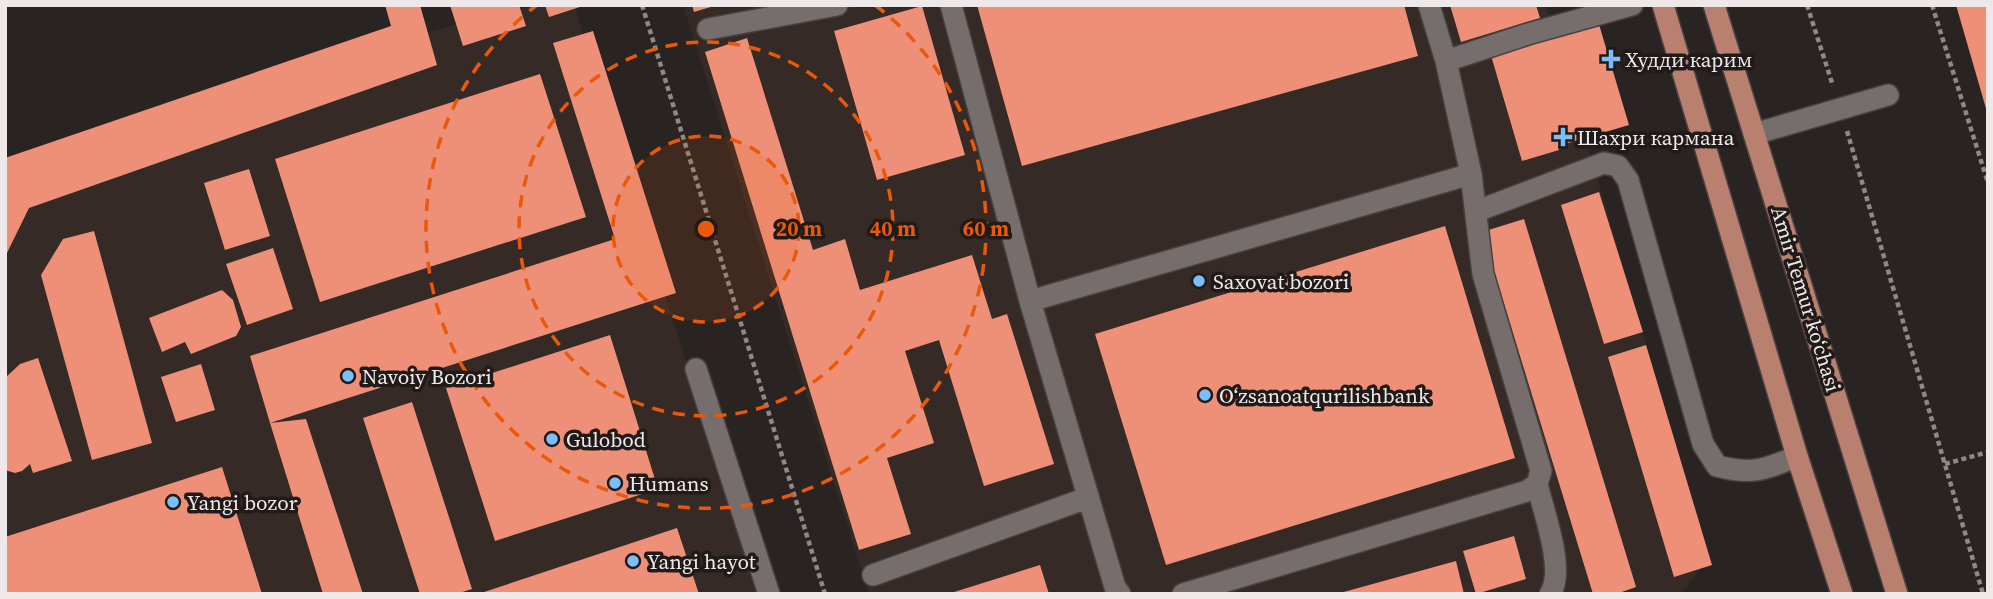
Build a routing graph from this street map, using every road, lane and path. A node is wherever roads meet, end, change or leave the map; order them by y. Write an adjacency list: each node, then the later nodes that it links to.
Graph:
1 (642, 5): 28 (path)
2 (835, 5): 11 (lane)
3 (951, 5): 19 (lane)
4 (1429, 5): 12 (lane)
5 (1632, 5): 10 (lane)
6 (1663, 5): 22 (main road)
7 (1714, 5): 15 (main road, Amir Temur ko‘chasi)
8 (1807, 5): 14 (path)
9 (1933, 5): 17 (path)
10 (1584, 12): 12 (lane)
11 (708, 29)
12 (1446, 61): 16 (lane)
13 (1888, 96): 14 (lane)
14 (1840, 109): 15 (lane); 23 (path)
15 (1754, 134): 33 (main road, Amir Temur ko‘chasi)
16 (1471, 174): 18 (lane); 19 (lane)
17 (1988, 183)
18 (1477, 211): 22 (lane); 24 (lane)
19 (1030, 301): 25 (lane)
20 (696, 369): 27 (lane)
21 (1988, 452): 23 (path)
22 (1797, 456): 32 (main road)
23 (1945, 464): 34 (path)
24 (1537, 484): 30 (lane); 31 (lane)
25 (1087, 498): 26 (lane); 29 (lane)
26 (873, 575)
27 (769, 594)
28 (825, 594)
29 (1120, 594)
30 (1182, 594)
31 (1550, 594)
32 (1842, 594)
33 (1897, 594)
34 (1983, 594)

